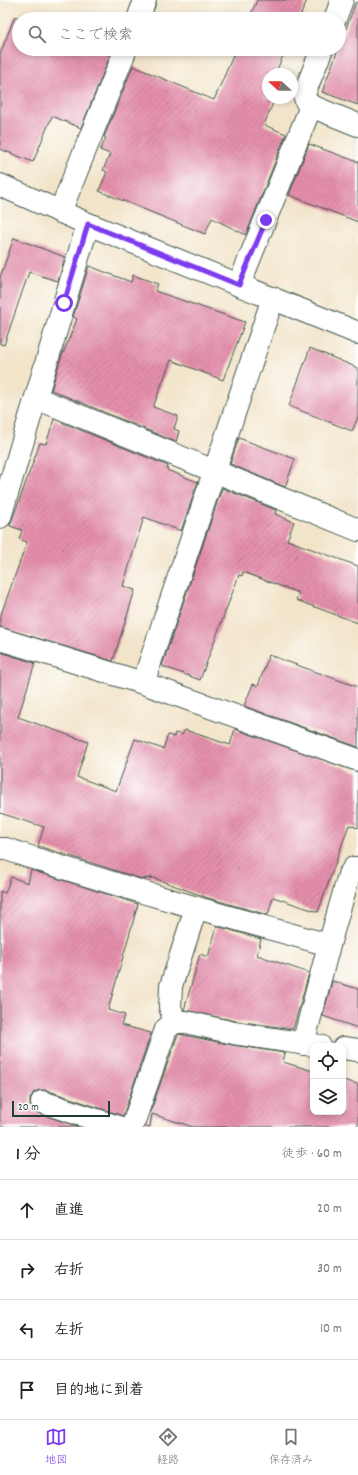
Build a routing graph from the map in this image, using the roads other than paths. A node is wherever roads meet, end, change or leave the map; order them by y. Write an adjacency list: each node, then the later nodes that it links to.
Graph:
1 (145, 0): 3 (street)
2 (342, 0): 4 (street)
3 (141, 12)
4 (338, 12)
5 (123, 56): 10 (street)
6 (319, 56): 7 (street)
7 (312, 106): 8 (street); 12 (street)
8 (358, 125)
9 (0, 185): 10 (street)
10 (60, 212): 11 (street)
11 (88, 224): 12 (street); 15 (street)
12 (239, 285): 13 (street)
13 (273, 298): 14 (street); 16 (street)
14 (358, 333)
15 (36, 398): 16 (street); 17 (street)
16 (214, 471): 18 (street); 20 (street)
17 (0, 517)
18 (358, 530)
19 (0, 639): 20 (street)
20 (143, 683): 21 (street)
21 (358, 760)
22 (0, 849): 24 (street)
23 (358, 868): 25 (street)
24 (196, 908): 25 (street); 26 (street)
25 (329, 945): 27 (street)
26 (175, 1022): 28 (street); 33 (street)
27 (312, 1043)
28 (310, 1045)
29 (346, 1048): 30 (street)
30 (358, 1050)
31 (42, 1102): 32 (street)
32 (118, 1127)
33 (132, 1127)

